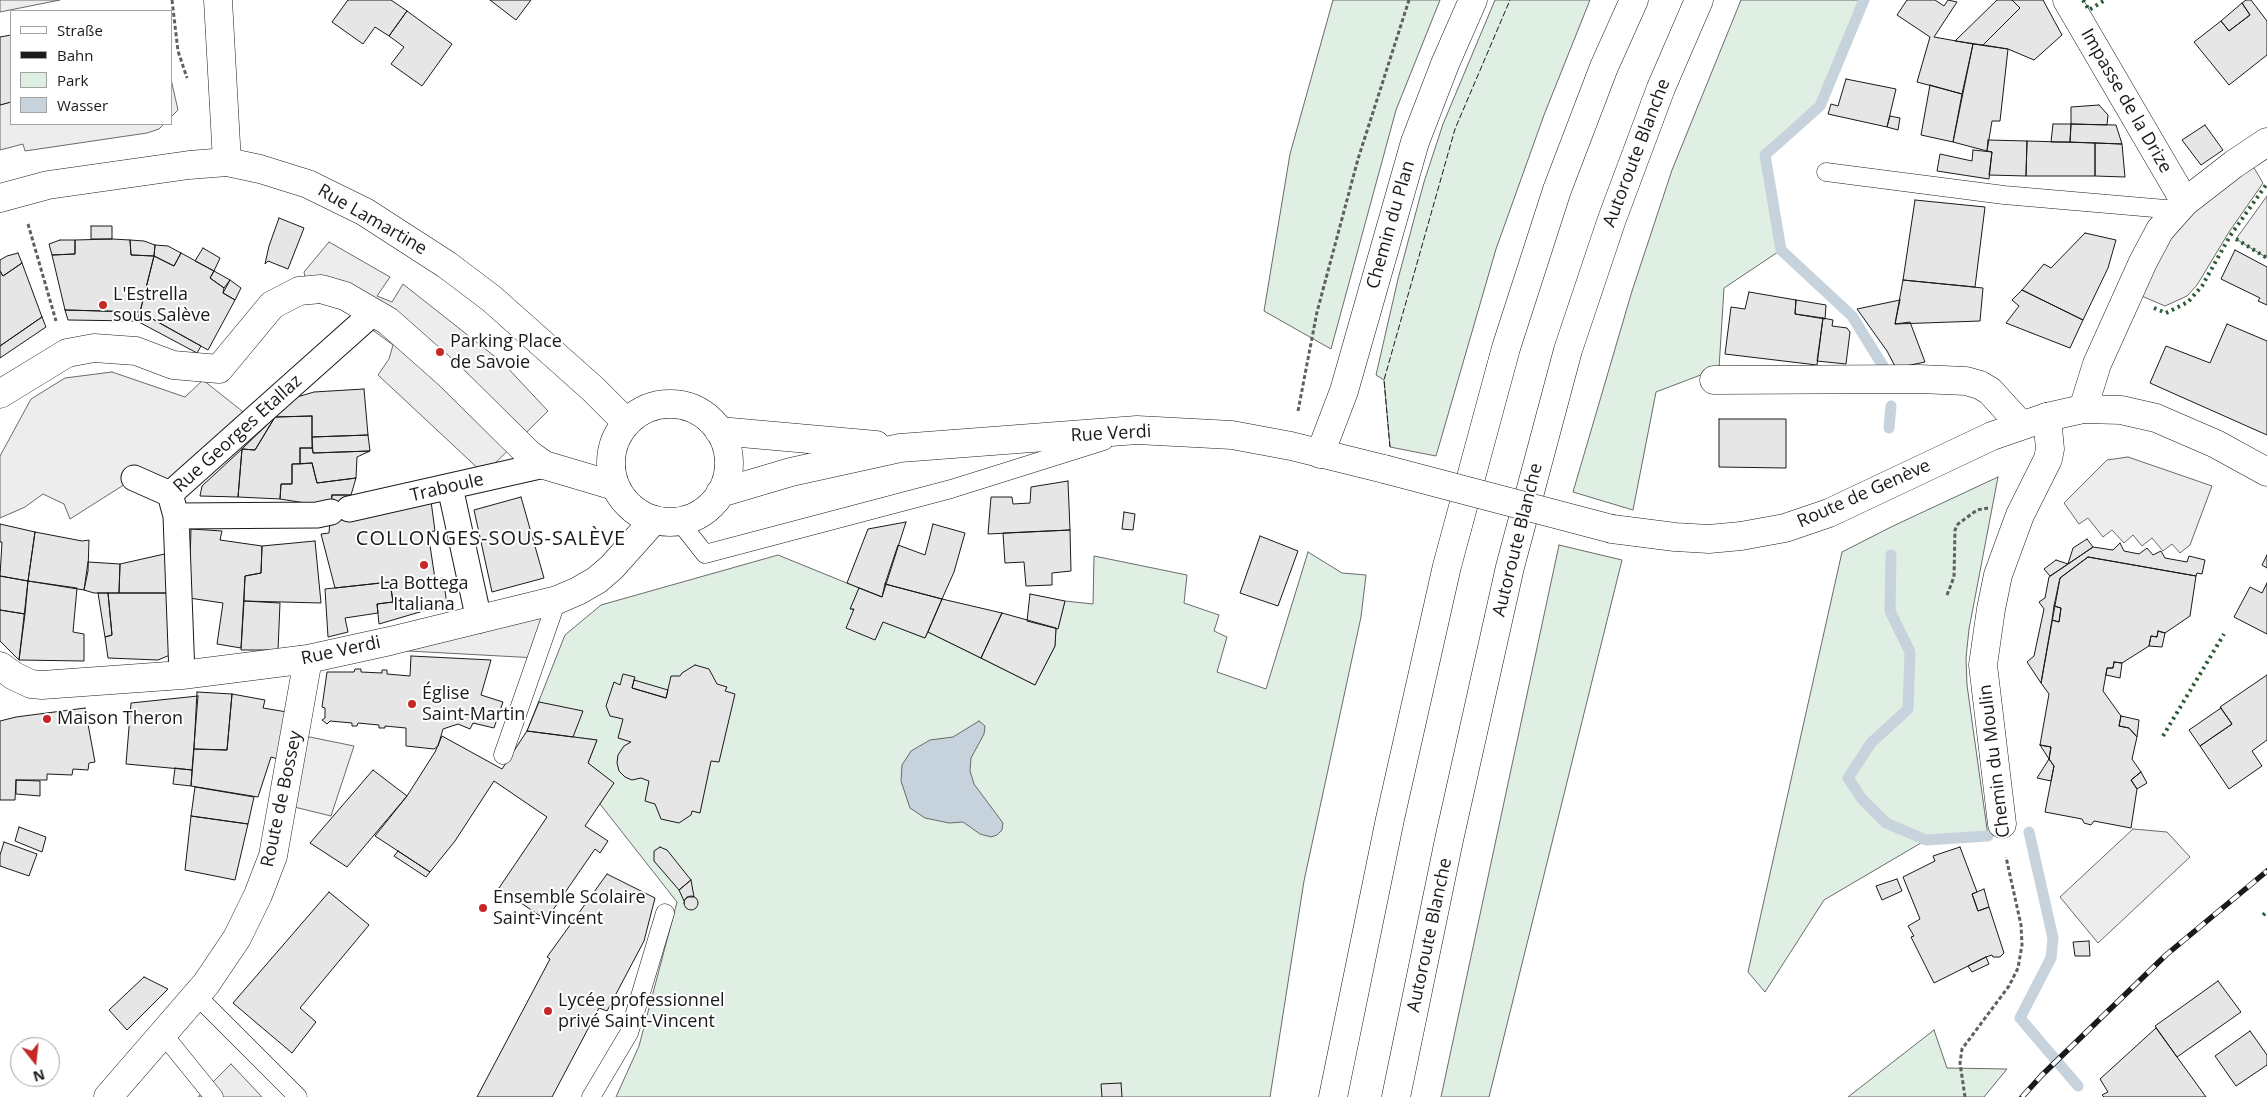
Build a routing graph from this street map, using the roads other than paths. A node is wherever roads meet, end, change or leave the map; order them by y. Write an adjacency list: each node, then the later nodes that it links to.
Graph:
1 (218, 0): 7 (main road)
2 (1473, 0): 21 (main road, Chemin du Plan)
3 (1634, 0): 45 (main road)
4 (1699, 0): 46 (main road, Autoroute Blanche)
5 (2067, 0): 10 (main road, Impasse de la Drize)
6 (2267, 142): 10 (main road)
7 (227, 162): 9 (main road, Rue Lamartine); 16 (main road, Rue Lamartine)
8 (1826, 172): 10 (lane)
9 (0, 198)
10 (2181, 206): 14 (main road)
11 (374, 312): 13 (main road); 22 (main road); 29 (street, Rue Georges Etallaz)
12 (1714, 380): 17 (main road)
13 (0, 394)
14 (2083, 409): 15 (main road, Route de Genève); 24 (main road, Route de Genève)
15 (2047, 417): 17 (main road, Route de Genève); 37 (main road, Chemin du Moulin)
16 (627, 423): 19 (main road); 26 (main road)
17 (2021, 425): 23 (main road, Route de Genève, bridge)
18 (1137, 430): 20 (main road, Rue Verdi); 21 (main road, Rue Verdi); 30 (lane)
19 (719, 431): 20 (main road, Rue Verdi); 28 (main road)
20 (900, 448): 28 (main road, Rue Verdi)
21 (1320, 454): 23 (main road, Rue Verdi)
22 (544, 465): 26 (main road); 27 (street, Traboule)
23 (1384, 469)
24 (2267, 472)
25 (134, 478): 29 (street)
26 (615, 486): 30 (main road)
27 (450, 487): 29 (street, Traboule); 32 (street)
28 (720, 493): 30 (main road)
29 (173, 504): 34 (street, Rue Georges Etallaz)
30 (667, 521): 31 (main road, Rue Verdi)
31 (558, 600): 32 (main road, Rue Verdi); 36 (lane)
32 (479, 620): 33 (main road, Rue Verdi)
33 (308, 659): 34 (main road, Rue Verdi); 39 (main road, Route de Bossey)
34 (182, 675): 35 (main road, Rue Verdi)
35 (5, 677)
36 (503, 755)
37 (2002, 824)
38 (665, 913): 44 (lane)
39 (196, 994): 40 (main road, Route de Bossey); 43 (lane)
40 (163, 1034): 41 (main road, Route de Bossey); 42 (lane)
41 (108, 1097)
42 (214, 1097)
43 (298, 1097)
44 (591, 1097)
45 (1332, 1097)
46 (1396, 1097)

